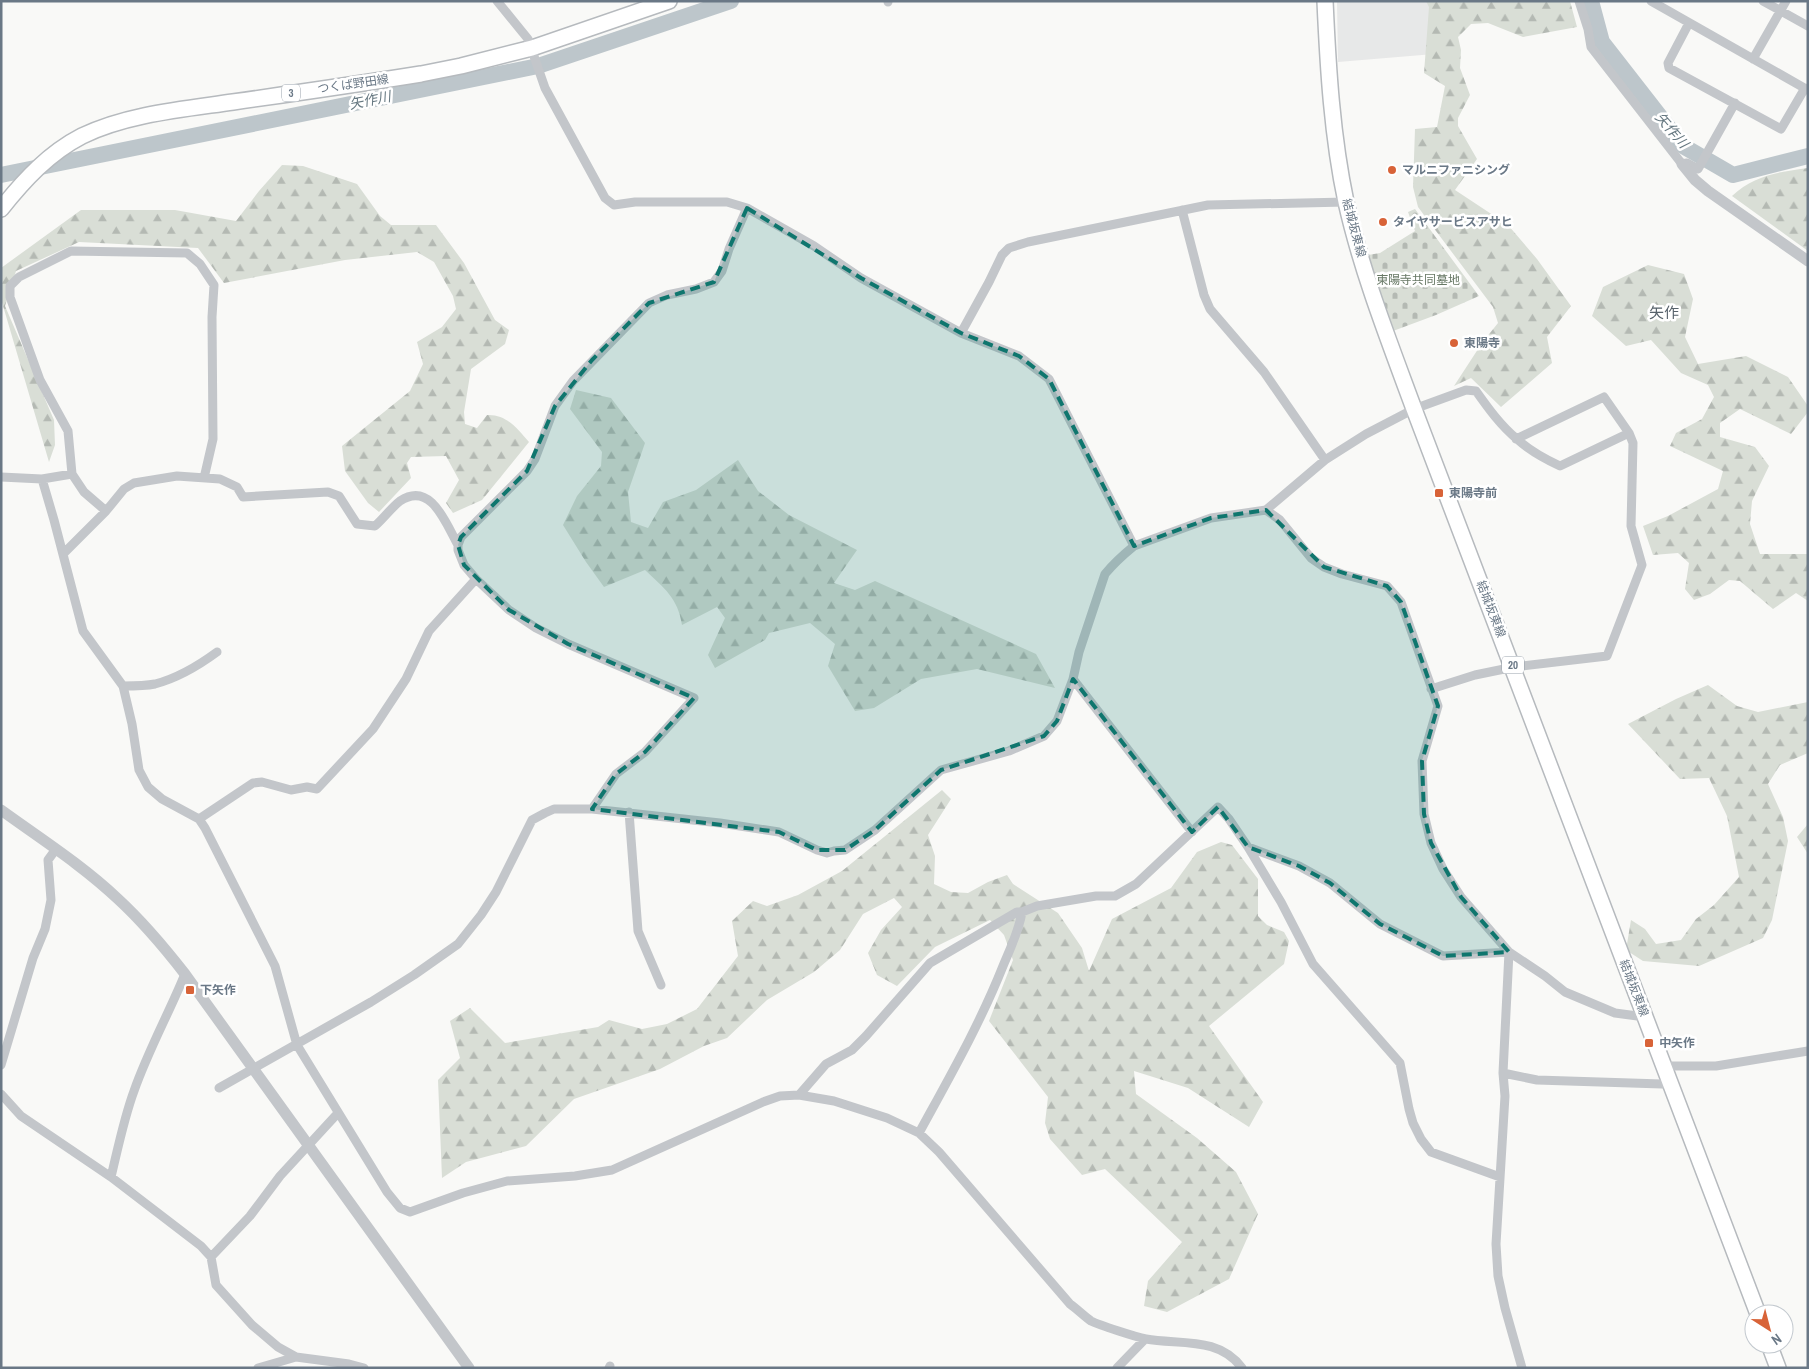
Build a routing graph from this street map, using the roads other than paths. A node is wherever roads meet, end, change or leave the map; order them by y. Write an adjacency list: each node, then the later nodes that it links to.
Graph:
1 (497, 1): 11 (street)
2 (669, 1): 11 (main road, つくば野田線 / 3)
3 (1579, 1): 15 (street)
4 (1651, 1): 9 (street)
5 (1763, 1): 8 (street)
6 (1786, 1): 8 (street)
7 (1327, 3): 16 (main road, 結城坂東線 / 20)
8 (1780, 11): 10 (street); 12 (street)
9 (1689, 23): 12 (street); 14 (street)
10 (1808, 26)
11 (534, 53): 17 (street); 18 (main road, つくば野田線 / 3)
12 (1753, 59): 13 (street)
13 (1806, 89): 14 (street)
14 (1735, 103): 15 (street)
15 (1682, 164): 20 (street)
16 (1346, 202): 19 (street); 22 (main road, 結城坂東線 / 20)
17 (748, 208): 21 (street); 32 (street)
18 (1, 209)
19 (1182, 210): 21 (street); 25 (street)
20 (1808, 261)
21 (961, 333): 33 (street)
22 (1414, 409): 24 (street); 25 (street); 37 (main road, 結城坂東線 / 20)
23 (1629, 433): 24 (street); 24 (street); 37 (street)
24 (1516, 439)
25 (1325, 460): 30 (street)
26 (72, 474): 28 (street); 29 (street); 31 (street)
27 (1, 477): 29 (street)
28 (204, 478): 31 (street); 32 (street)
29 (42, 479): 34 (street)
30 (1266, 510): 33 (street); 40 (street)
31 (106, 511): 34 (street)
32 (458, 545): 35 (street)
33 (1134, 546): 38 (street)
34 (64, 554): 39 (street)
35 (476, 579): 41 (street); 44 (street)
36 (217, 652): 39 (street)
37 (1514, 667): 40 (street); 52 (main road, 結城坂東線 / 20)
38 (1073, 679): 43 (street); 45 (street)
39 (123, 686): 44 (street)
40 (1431, 689): 49 (street)
41 (592, 808): 43 (street); 53 (street)
42 (1, 810): 47 (street)
43 (628, 812): 51 (street)
44 (199, 819): 53 (street)
45 (1192, 832): 46 (street); 48 (street)
46 (1248, 847): 49 (street); 67 (street)
47 (56, 849): 50 (street); 55 (street)
48 (1022, 912): 62 (street); 64 (street)
49 (1509, 952): 52 (street); 58 (street)
50 (185, 974): 57 (street); 66 (street)
51 (661, 984)
52 (1645, 1017): 56 (main road, 結城坂東線 / 20)
53 (297, 1045): 57 (street); 63 (street)
54 (1808, 1051): 56 (street)
55 (1, 1065)
56 (1664, 1066): 59 (main road, 結城坂東線 / 20)
57 (253, 1069): 60 (street); 65 (street)
58 (1503, 1074): 59 (street); 67 (street)
59 (1671, 1083): 69 (main road, 結城坂東線 / 20)
60 (219, 1088)
61 (1, 1094): 66 (street)
62 (799, 1095): 63 (street); 64 (street)
63 (338, 1113): 65 (street)
64 (919, 1133): 70 (street)
65 (309, 1145): 68 (street); 75 (street)
66 (111, 1177): 68 (street)
67 (1500, 1178): 78 (street)
68 (211, 1257): 72 (street)
69 (1754, 1304)
70 (1145, 1339): 76 (street); 77 (street)
71 (1773, 1354): 79 (main road)
72 (296, 1357): 73 (street); 74 (street)
73 (258, 1368)
74 (364, 1368)
75 (469, 1368)
76 (1117, 1368)
77 (1242, 1368)
78 (1522, 1368)
79 (1778, 1368)

